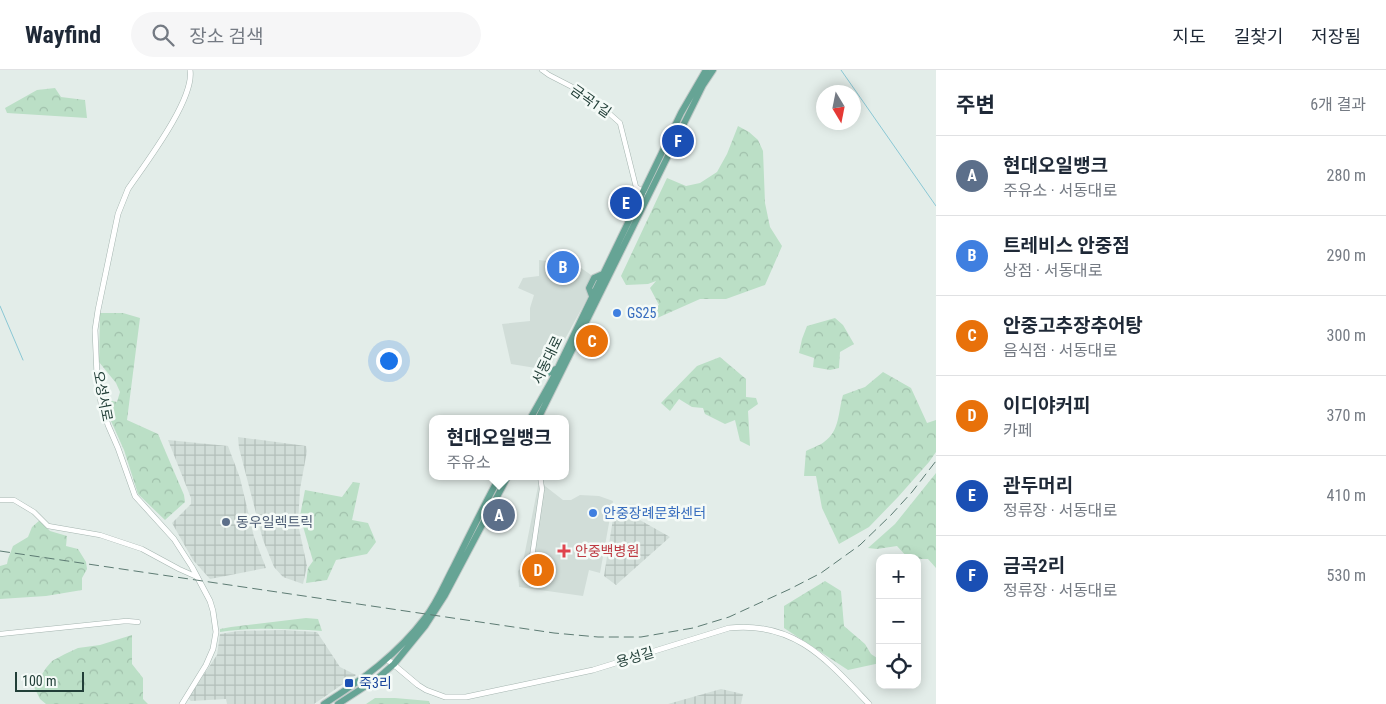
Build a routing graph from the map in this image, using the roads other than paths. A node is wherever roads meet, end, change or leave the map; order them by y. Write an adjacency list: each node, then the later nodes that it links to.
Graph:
1 (190, 70): 15 (street, 오성서로)
2 (542, 70): 5 (street, 금곡1길)
3 (706, 70): 5 (main road, 서동대로)
4 (713, 70): 5 (main road, 서동대로)
5 (646, 193): 6 (main road, 서동대로); 9 (main road, 서동대로)
6 (558, 368): 7 (main road); 8 (main road, 서동대로)
7 (542, 376)
8 (532, 415)
9 (540, 415)
10 (498, 480): 18 (main road)
11 (506, 480): 19 (main road)
12 (541, 480): 14 (street)
13 (0, 500): 15 (street)
14 (532, 557)
15 (198, 578): 20 (street, 오성서로)
16 (138, 622): 17 (street)
17 (0, 634)
18 (387, 658): 19 (street, 용성길); 21 (main road)
19 (394, 664): 22 (main road); 23 (street, 용성길)
20 (182, 704)
21 (324, 704)
22 (338, 704)
23 (869, 704)

